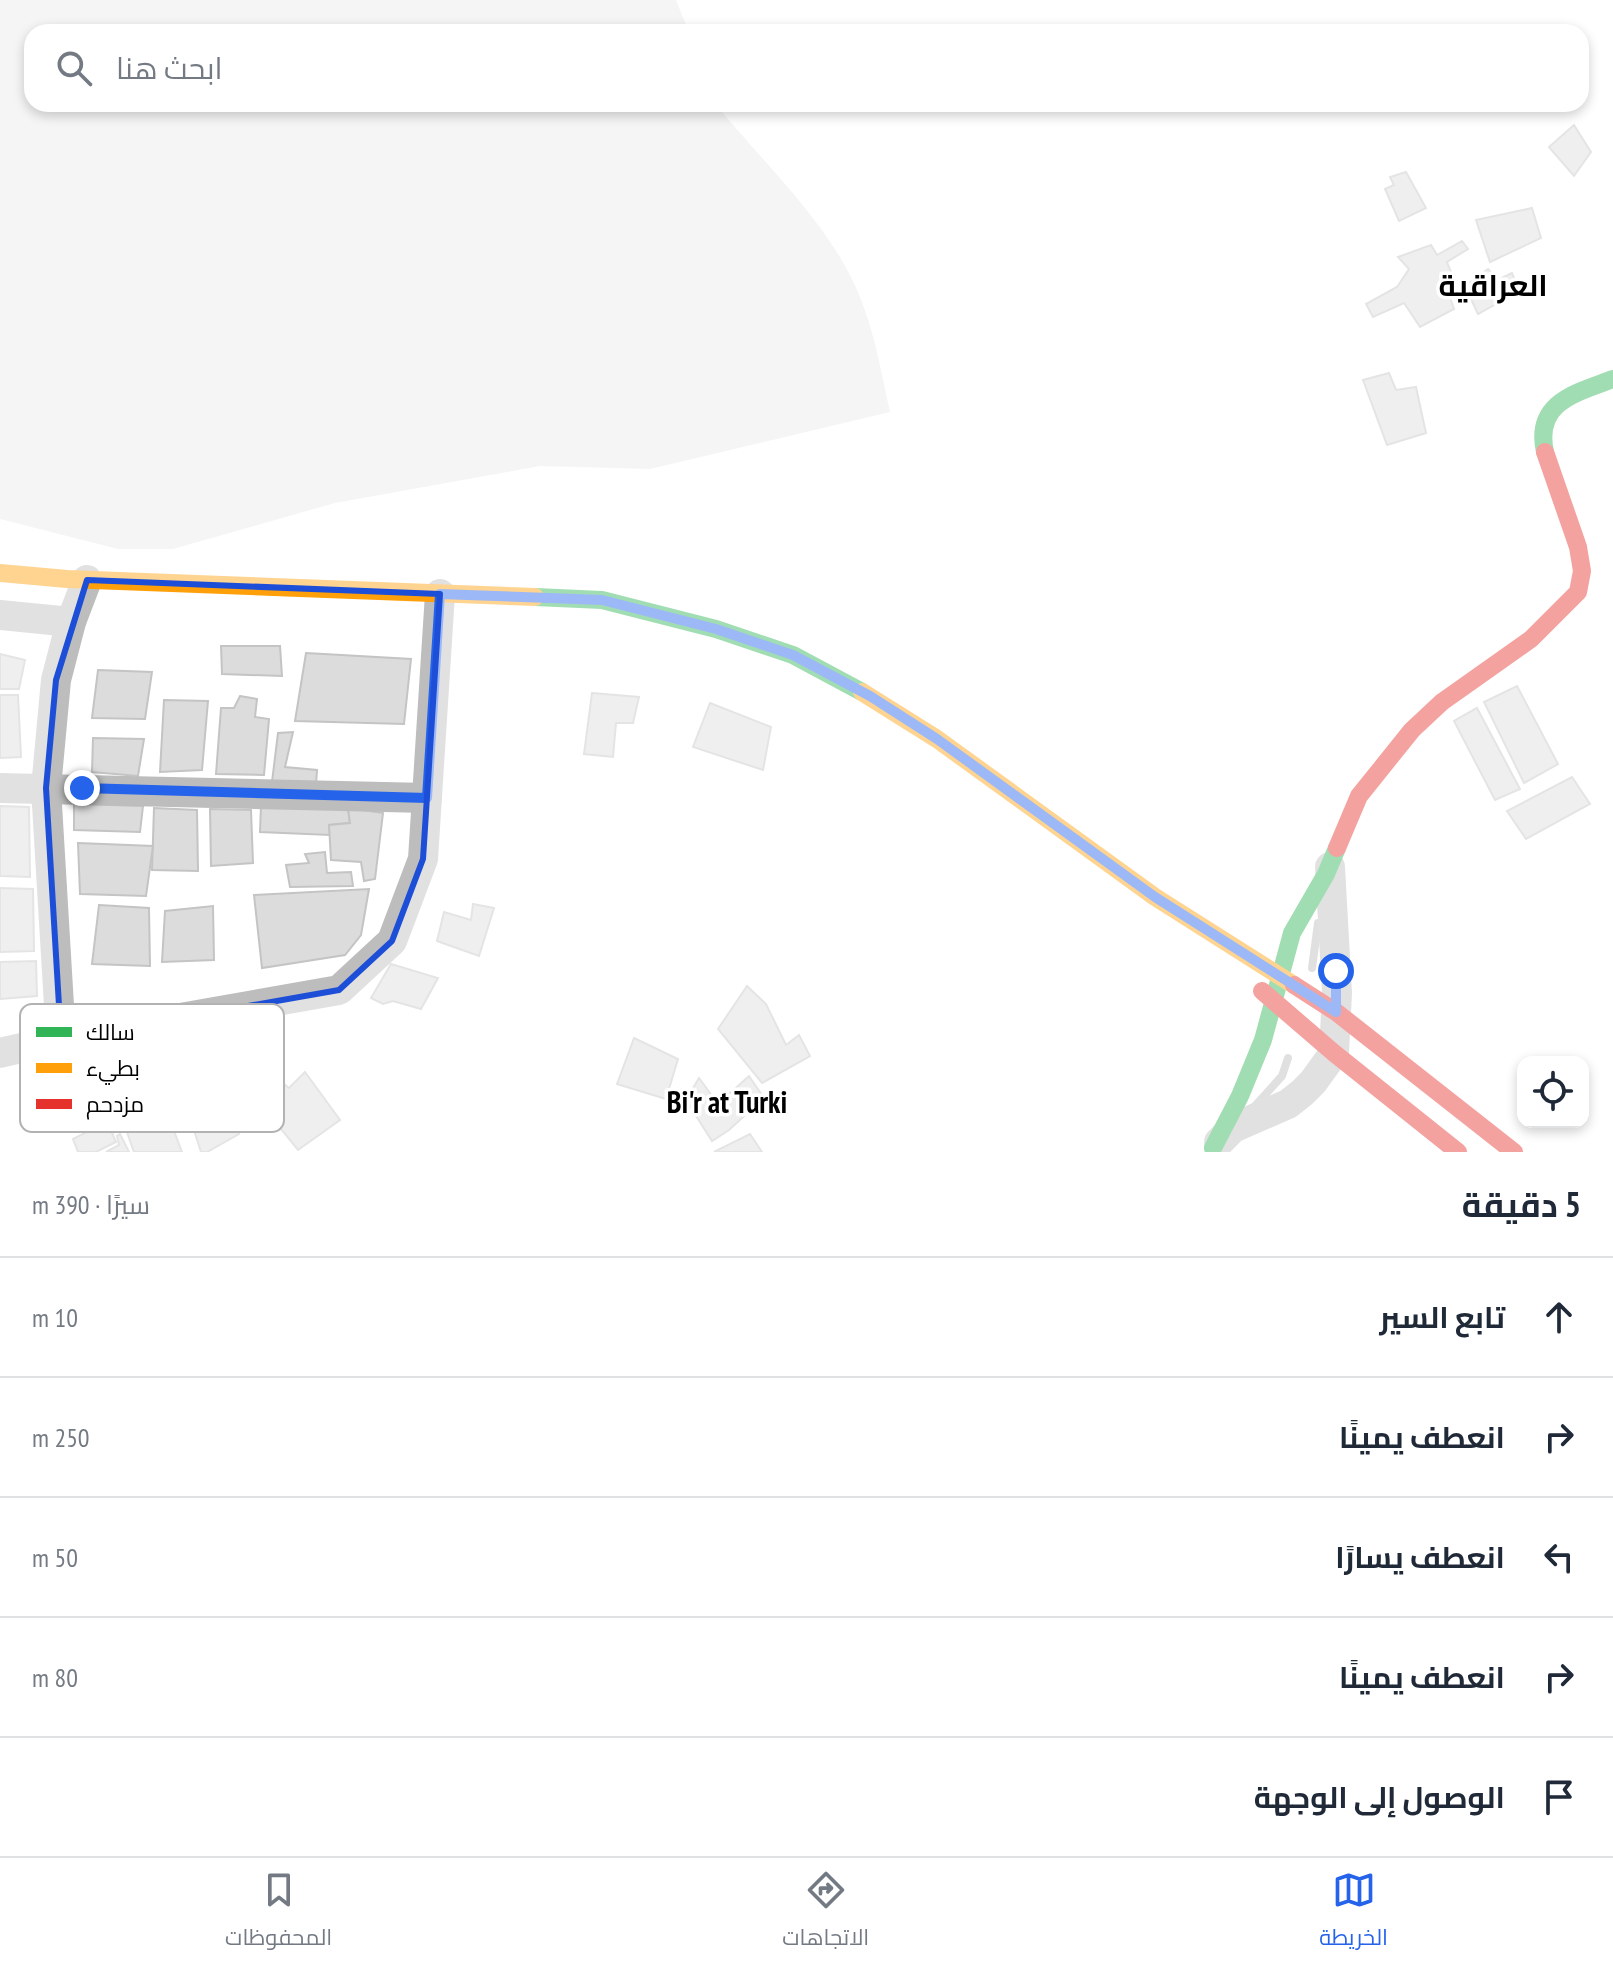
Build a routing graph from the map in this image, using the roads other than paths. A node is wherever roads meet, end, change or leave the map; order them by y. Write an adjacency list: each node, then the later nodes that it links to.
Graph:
1 (1613, 379): 11 (main road)
2 (0, 564): 4 (main road)
3 (0, 573): 4 (main road)
4 (77, 579): 5 (main road); 7 (street)
5 (440, 594): 10 (street); 12 (main road)
6 (0, 615): 7 (street)
7 (71, 622): 9 (street)
8 (0, 788): 9 (street)
9 (46, 788): 10 (street); 15 (street)
10 (427, 798): 16 (street)
11 (1330, 867): 13 (main road); 17 (street)
12 (1155, 897): 13 (main road); 14 (main road)
13 (1280, 975): 14 (main road); 17 (main road)
14 (1275, 1002): 20 (main road); 21 (main road)
15 (59, 1004)
16 (260, 1004)
17 (1336, 1012): 20 (street); 23 (main road)
18 (20, 1048): 19 (street)
19 (0, 1053)
20 (1334, 1053): 21 (street); 22 (main road)
21 (1218, 1143)
22 (1458, 1152)
23 (1514, 1152)

